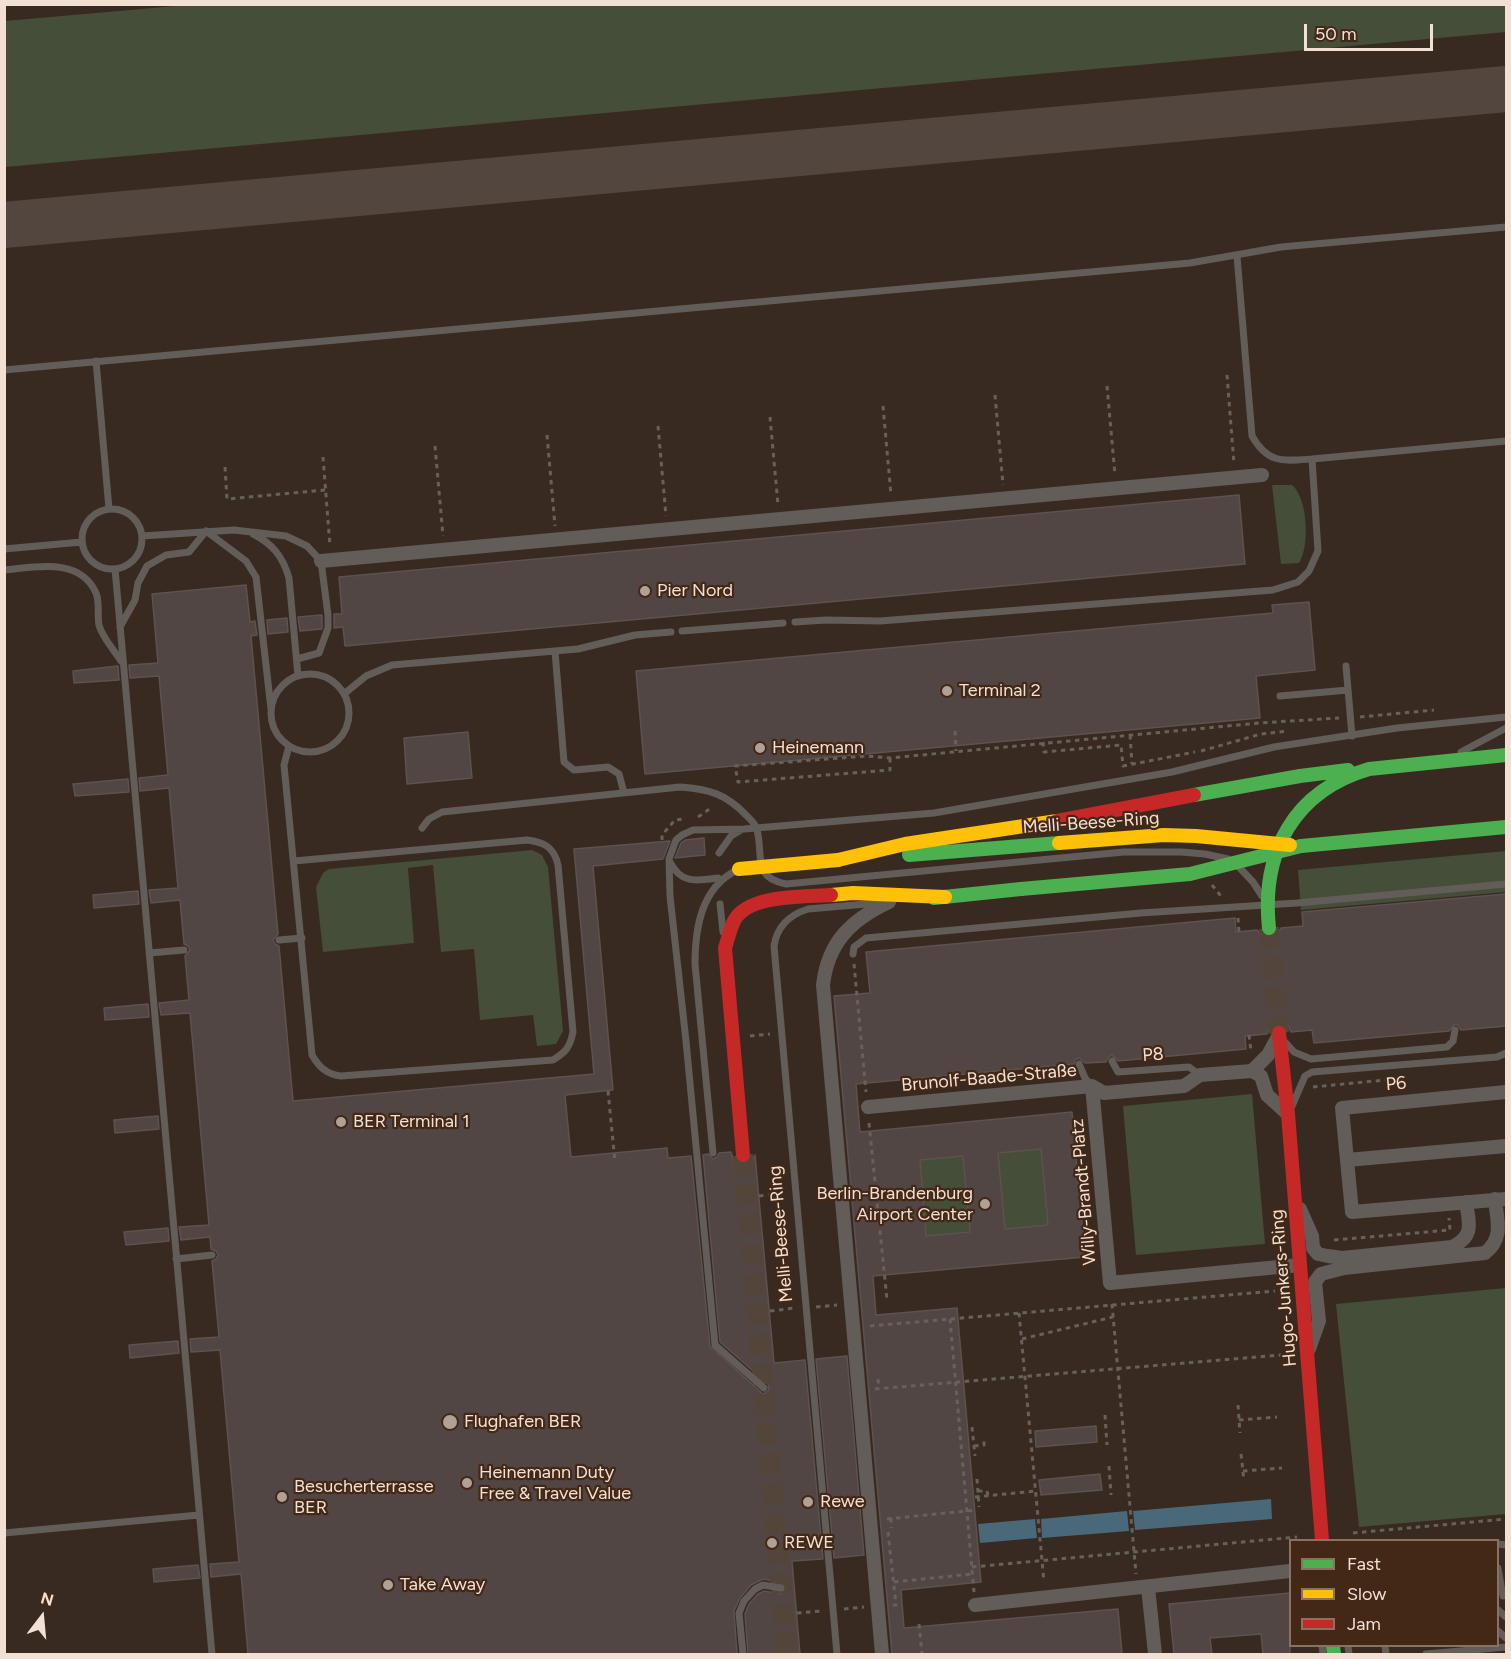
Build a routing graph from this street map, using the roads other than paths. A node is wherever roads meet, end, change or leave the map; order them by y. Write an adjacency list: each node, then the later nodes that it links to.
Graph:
1 (1506, 227): 2 (lane)
2 (1237, 256): 3 (lane); 6 (lane)
3 (96, 362): 4 (lane); 8 (lane)
4 (4, 370)
5 (1506, 441): 6 (lane)
6 (1312, 459): 17 (lane)
7 (1262, 475): 14 (street)
8 (110, 509): 11 (lane); 12 (lane)
9 (206, 531): 10 (lane); 11 (lane); 19 (lane); 30 (lane)
10 (249, 531): 14 (lane); 23 (lane)
11 (142, 536): 15 (lane)
12 (82, 542): 13 (lane); 15 (lane)
13 (4, 549)
14 (326, 560): 23 (lane)
15 (115, 569): 19 (lane)
16 (4, 570): 24 (lane)
17 (795, 622)
18 (783, 623): 20 (lane)
19 (119, 628): 24 (lane)
20 (682, 631)
21 (671, 632): 22 (lane)
22 (555, 651): 28 (lane); 38 (lane)
23 (297, 659): 26 (lane)
24 (122, 663): 59 (lane)
25 (1346, 666): 27 (lane)
26 (298, 676): 28 (lane); 30 (lane)
27 (1348, 690): 29 (lane); 33 (lane)
28 (344, 694): 34 (lane)
29 (1280, 696)
30 (271, 709): 34 (lane)
31 (1506, 717): 33 (lane)
32 (1506, 728): 36 (lane)
33 (1352, 736): 41 (lane)
34 (289, 746): 47 (lane)
35 (1506, 755): 36 (street)
36 (1445, 760): 37 (street)
37 (1369, 769): 46 (street, bridge); 53 (street)
38 (624, 793): 40 (lane); 41 (lane)
39 (1506, 827): 43 (street, Melli-Beese-Ring)
40 (422, 828)
41 (757, 828): 42 (lane); 53 (lane)
42 (744, 829): 44 (lane); 45 (lane)
43 (1301, 846): 46 (street, Melli-Beese-Ring, bridge); 51 (street, Melli-Beese-Ring, bridge)
44 (719, 853)
45 (669, 860): 49 (lane); 83 (lane)
46 (838, 860): 48 (street, Melli-Beese-Ring, bridge)
47 (294, 861): 55 (lane); 55 (lane)
48 (739, 869): 73 (lane, bridge)
49 (718, 878)
50 (1506, 884): 53 (lane)
51 (896, 899): 57 (street, Melli-Beese-Ring); 98 (lane, Melli-Beese-Ring); 99 (street)
52 (720, 904): 57 (lane)
53 (1267, 905): 54 (street); 60 (lane)
54 (1269, 928)
55 (302, 938): 56 (lane)
56 (279, 940)
57 (725, 948): 74 (street, Melli-Beese-Ring)
58 (184, 950): 59 (lane)
59 (149, 953): 80 (lane)
60 (853, 954)
61 (1455, 1030): 62 (lane)
62 (1280, 1033): 66 (street); 71 (street, Hugo-Junkers-Ring)
63 (1506, 1053): 71 (lane)
64 (1112, 1061): 67 (lane, P8)
65 (1079, 1064): 68 (lane)
66 (1252, 1064): 67 (street, Brunolf-Baade-Straße); 71 (street)
67 (1200, 1075): 68 (street, Brunolf-Baade-Straße)
68 (1092, 1086): 70 (street, Brunolf-Baade-Straße); 81 (street, Willy-Brandt-Platz)
69 (1506, 1092): 75 (street, P6)
70 (868, 1107)
71 (1288, 1114): 76 (street, Hugo-Junkers-Ring)
72 (1506, 1146): 75 (street)
73 (713, 1153)
74 (743, 1155)
75 (1347, 1160): 78 (street, P6)
76 (1294, 1197): 78 (street); 81 (street, Hugo-Junkers-Ring)
77 (1501, 1199): 78 (street, P6); 82 (street)
78 (1466, 1202)
79 (212, 1255): 80 (lane)
80 (176, 1259): 84 (lane)
81 (1300, 1265): 82 (street, Hugo-Junkers-Ring)
82 (1307, 1353): 86 (street, Hugo-Junkers-Ring)
83 (764, 1388)
84 (199, 1515): 85 (lane); 96 (lane)
85 (4, 1533)
86 (1322, 1539)
87 (1289, 1571): 89 (street)
88 (1499, 1579): 91 (lane)
89 (1143, 1587): 92 (street); 100 (street)
90 (781, 1588): 97 (lane)
91 (1502, 1596)
92 (975, 1605)
93 (1506, 1647): 94 (lane)
94 (1490, 1649): 95 (lane)
95 (1468, 1650): 101 (lane)
96 (212, 1654)
97 (743, 1654)
98 (837, 1654)
99 (882, 1654)
100 (1155, 1654)
101 (1426, 1654)

